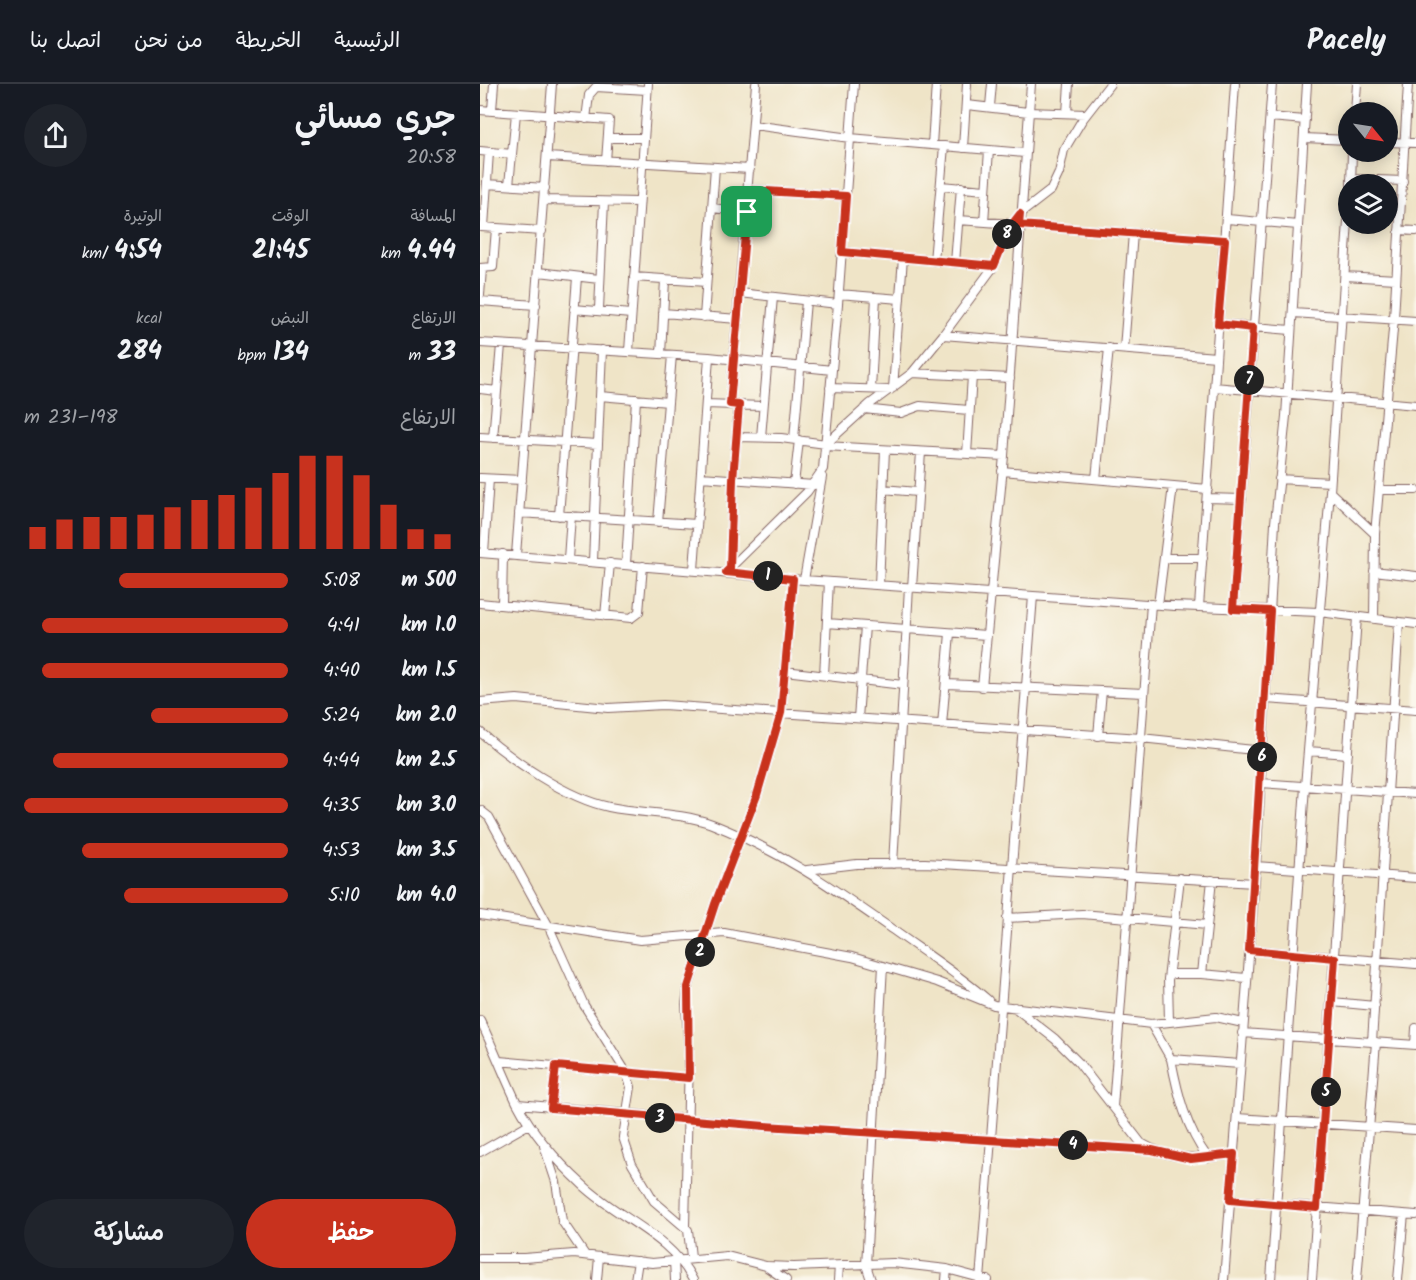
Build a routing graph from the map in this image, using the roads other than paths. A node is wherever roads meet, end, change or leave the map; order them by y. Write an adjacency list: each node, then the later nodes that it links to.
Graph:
1 (494, 84): 21 (street)
2 (552, 84): 26 (street)
3 (756, 84): 30 (street)
4 (854, 84): 33 (street)
5 (936, 84): 39 (street)
6 (968, 84): 18 (street)
7 (992, 84): 19 (street)
8 (1031, 84): 22 (street)
9 (1069, 84): 24 (street)
10 (1110, 84): 25 (street)
11 (1235, 84): 68 (street)
12 (1272, 84): 27 (street)
13 (1307, 84): 29 (street)
14 (1357, 84): 17 (street)
15 (1408, 84): 37 (street)
16 (648, 87): 28 (street); 32 (street)
17 (1356, 102)
18 (967, 105): 19 (street); 41 (street)
19 (990, 106): 22 (street)
20 (480, 110): 21 (street)
21 (492, 110): 23 (street)
22 (1029, 112): 24 (street); 46 (street)
23 (516, 113): 26 (street); 45 (street)
24 (1067, 113): 25 (street)
25 (1086, 114): 67 (street)
26 (550, 116): 28 (street); 47 (street)
27 (1270, 117): 29 (street); 71 (street)
28 (586, 119): 31 (street)
29 (1305, 120): 34 (street)
30 (753, 125): 33 (street); 51 (street)
31 (608, 138): 32 (street); 48 (street)
32 (644, 138): 49 (street)
33 (850, 138): 39 (street); 61 (street)
34 (1304, 138): 35 (street); 73 (street)
35 (1338, 140)
36 (1398, 142): 37 (street)
37 (1405, 142): 38 (street); 53 (street)
38 (1416, 143)
39 (932, 145): 40 (street)
40 (944, 146): 41 (street); 56 (street)
41 (963, 148): 42 (street)
42 (989, 150): 46 (street); 60 (street)
43 (480, 151): 44 (street)
44 (489, 152): 45 (street); 54 (street)
45 (512, 153): 55 (street)
46 (1025, 153): 67 (street)
47 (547, 157): 48 (street); 57 (street)
48 (606, 161): 49 (street)
49 (641, 163): 50 (street); 64 (street)
50 (715, 167): 51 (street); 65 (street)
51 (750, 169): 59 (street)
52 (1398, 180): 53 (street)
53 (1402, 180): 76 (street)
54 (487, 184): 55 (street); 74 (street)
55 (510, 185): 57 (street)
56 (941, 186): 58 (street); 84 (street)
57 (545, 188): 62 (street)
58 (961, 188): 60 (street); 69 (street)
59 (749, 190): 61 (street); 66 (street)
60 (986, 190): 70 (street)
61 (846, 196): 82 (street)
62 (545, 200): 63 (street); 77 (street)
63 (604, 202): 64 (street); 92 (street)
64 (638, 202): 91 (street)
65 (712, 208): 66 (street); 95 (street)
66 (747, 212): 96 (street)
67 (1020, 214): 72 (street)
68 (1227, 219): 71 (street); 81 (street)
69 (959, 220): 70 (street); 85 (street)
70 (984, 222): 72 (street)
71 (1262, 222): 73 (street); 117 (street)
72 (1016, 224): 79 (street); 86 (street); 120 (street)
73 (1299, 225): 108 (street)
74 (482, 227): 75 (street)
75 (496, 228): 77 (street); 87 (street)
76 (1399, 230): 78 (street); 93 (street)
77 (542, 231): 88 (street)
78 (1416, 231)
79 (1133, 233): 81 (street); 126 (street)
80 (1347, 234): 89 (street)
81 (1225, 240): 116 (street)
82 (842, 252): 83 (street); 97 (street)
83 (903, 258): 84 (street); 101 (street)
84 (934, 261): 85 (street)
85 (955, 263): 86 (street)
86 (994, 266): 119 (street)
87 (481, 269): 98 (street)
88 (539, 272): 90 (street); 105 (street)
89 (1345, 276): 93 (street); 111 (street)
90 (577, 277): 92 (street); 106 (street)
91 (634, 277): 94 (street); 109 (street)
92 (599, 279): 107 (street)
93 (1396, 279): 113 (street)
94 (665, 280): 95 (street); 110 (street)
95 (706, 282): 112 (street)
96 (740, 293): 99 (street); 114 (street)
97 (839, 294): 100 (street); 104 (street)
98 (480, 295)
99 (773, 297): 103 (street); 134 (street)
100 (876, 297): 101 (street); 143 (street)
101 (900, 299): 144 (street)
102 (480, 301): 105 (street)
103 (807, 301): 104 (street); 135 (street)
104 (838, 304): 136 (street)
105 (536, 305): 123 (street)
106 (574, 309): 107 (street); 125 (street)
107 (599, 309): 109 (street)
108 (1293, 313): 111 (street); 118 (street)
109 (631, 314): 128 (street)
110 (663, 314): 112 (street); 129 (street)
111 (1343, 316): 113 (street); 150 (street)
112 (704, 317): 114 (street)
113 (1394, 318): 115 (street); 154 (street)
114 (738, 319): 133 (street)
115 (1416, 321)
116 (1218, 324): 117 (street); 132 (street)
117 (1253, 328): 118 (street); 145 (street)
118 (1291, 330): 147 (street)
119 (943, 335): 120 (street); 137 (street)
120 (1013, 340): 124 (street); 139 (street)
121 (480, 343): 122 (street)
122 (501, 345): 123 (street); 146 (street)
123 (532, 347): 125 (street); 163 (street)
124 (1109, 348): 126 (street); 177 (street)
125 (570, 349): 127 (street); 165 (street)
126 (1124, 349): 132 (street)
127 (602, 350): 128 (street); 148 (street)
128 (629, 351): 129 (street)
129 (661, 354): 130 (street)
130 (672, 355): 131 (street); 151 (street)
131 (709, 357): 133 (street); 152 (street)
132 (1216, 357): 140 (street)
133 (734, 359): 134 (street); 153 (street)
134 (767, 363): 135 (street); 156 (street)
135 (799, 367): 136 (street); 164 (street)
136 (832, 370): 141 (street)
137 (912, 373): 138 (street); 144 (street)
138 (972, 376): 139 (street); 158 (street)
139 (1010, 378): 171 (street)
140 (1214, 387): 145 (street); 185 (street)
141 (830, 388): 143 (street); 167 (street)
142 (480, 389): 146 (street)
143 (871, 389): 144 (street)
144 (892, 389): 157 (street)
145 (1248, 389): 147 (street); 191 (street)
146 (497, 391): 162 (street)
147 (1287, 393): 150 (street); 178 (street)
148 (600, 396): 149 (street); 166 (street)
149 (636, 399): 151 (street); 196 (street)
150 (1336, 400): 154 (street); 180 (street)
151 (668, 402): 197 (street)
152 (706, 404): 153 (street); 174 (street)
153 (735, 404): 156 (street); 160 (street)
154 (1387, 404): 155 (street); 186 (street)
155 (1416, 405)
156 (763, 406): 161 (street)
157 (864, 409): 158 (street); 167 (street)
158 (969, 410): 170 (street)
159 (480, 437): 162 (street)
160 (736, 437): 161 (street); 176 (street)
161 (761, 437): 164 (street)
162 (493, 438): 163 (street)
163 (525, 440): 165 (street); 179 (street)
164 (797, 440): 167 (street); 181 (street)
165 (563, 442): 166 (street); 193 (street)
166 (598, 444): 195 (street)
167 (825, 445): 168 (street); 172 (street)
168 (885, 450): 169 (street); 184 (street)
169 (921, 452): 170 (street); 188 (street)
170 (967, 454): 171 (street)
171 (1004, 456): 173 (street)
172 (823, 469): 182 (street); 215 (street)
173 (1002, 471): 177 (street); 219 (street)
174 (701, 477): 176 (street); 198 (street)
175 (484, 478): 179 (street); 200 (street)
176 (733, 479): 181 (street); 211 (street)
177 (1096, 479): 183 (street)
178 (1279, 479): 180 (street); 226 (street)
179 (522, 480): 192 (street)
180 (1330, 482): 189 (street)
181 (794, 484): 182 (street)
182 (814, 485): 211 (street)
183 (1173, 486): 185 (street); 203 (street)
184 (884, 489): 188 (street); 217 (street)
185 (1208, 489): 190 (street)
186 (1380, 490): 187 (street); 199 (street)
187 (1416, 490)
188 (917, 492): 218 (street)
189 (1330, 492): 199 (street); 227 (street)
190 (1208, 498): 191 (street); 204 (street)
191 (1242, 499): 225 (street)
192 (519, 513): 193 (street); 202 (street)
193 (558, 516): 194 (street)
194 (571, 516): 195 (street); 205 (street)
195 (594, 518): 196 (street); 206 (street)
196 (628, 520): 197 (street); 208 (street)
197 (658, 522): 198 (street)
198 (697, 524): 210 (street)
199 (1375, 534): 212 (street)
200 (482, 553): 201 (street)
201 (503, 554): 202 (street); 223 (street)
202 (516, 555): 205 (street)
203 (1164, 558): 204 (street); 222 (street)
204 (1203, 558): 224 (street)
205 (568, 560): 206 (street)
206 (593, 561): 207 (street)
207 (610, 563): 208 (street); 228 (street)
208 (626, 564): 209 (street)
209 (643, 566): 210 (street); 228 (street)
210 (694, 570): 211 (street)
211 (728, 570): 214 (street)
212 (1374, 571): 213 (street); 230 (street)
213 (1416, 576)
214 (793, 579): 215 (street); 238 (street)
215 (804, 580): 216 (street)
216 (829, 582): 217 (street); 232 (street)
217 (879, 585): 218 (street)
218 (911, 587): 219 (street); 235 (street)
219 (991, 592): 220 (street); 237 (street)
220 (1033, 596): 222 (street); 244 (street)
221 (480, 603): 223 (street)
222 (1155, 604): 224 (street); 246 (street)
223 (502, 605): 228 (street)
224 (1199, 607): 225 (street)
225 (1233, 609): 226 (street)
226 (1270, 611): 227 (street); 247 (street)
227 (1318, 612): 229 (street); 249 (street)
228 (605, 616)
229 (1357, 617): 230 (street); 250 (street)
230 (1374, 619): 231 (street)
231 (1399, 622): 233 (street); 251 (street)
232 (827, 623): 234 (street); 239 (street)
233 (1416, 624)
234 (865, 626): 235 (street); 240 (street)
235 (906, 628): 236 (street); 242 (street)
236 (950, 633): 237 (street); 241 (street)
237 (986, 635): 243 (street)
238 (785, 671): 239 (street); 253 (street)
239 (824, 675): 240 (street)
240 (861, 679): 242 (street); 254 (street)
241 (947, 684): 243 (street); 256 (street)
242 (903, 685): 255 (street)
243 (982, 687): 244 (street)
244 (1024, 689): 245 (street); 258 (street)
245 (1102, 691): 246 (street); 259 (street)
246 (1144, 693): 260 (street)
247 (1266, 699): 249 (street); 261 (street)
248 (480, 702): 253 (street)
249 (1311, 704): 250 (street); 262 (street)
250 (1352, 706): 251 (street); 263 (street)
251 (1395, 709): 252 (street); 267 (street)
252 (1416, 710)
253 (781, 713): 254 (street); 270 (street)
254 (858, 718): 255 (street)
255 (900, 722): 256 (street); 271 (street)
256 (942, 725): 258 (street)
257 (480, 732): 270 (street)
258 (1022, 732): 259 (street); 273 (street)
259 (1098, 736): 260 (street)
260 (1141, 738): 261 (street); 278 (street)
261 (1263, 751): 264 (street)
262 (1308, 751): 263 (street); 265 (street)
263 (1348, 754): 266 (street)
264 (1261, 783): 265 (street); 272 (street)
265 (1305, 786): 266 (street); 275 (street)
266 (1346, 788): 267 (street); 276 (street)
267 (1389, 792): 268 (street); 277 (street)
268 (1416, 794)
269 (480, 810): 287 (street)
270 (742, 836): 274 (street); 289 (street)
271 (893, 864): 273 (street); 274 (street)
272 (1256, 866): 275 (street); 282 (street)
273 (1011, 868): 278 (street); 284 (street)
274 (807, 870): 300 (street)
275 (1300, 871): 276 (street); 291 (street)
276 (1341, 873): 277 (street); 292 (street)
277 (1384, 875): 280 (street); 293 (street)
278 (1130, 877): 279 (street); 285 (street)
279 (1180, 878): 281 (street); 286 (street)
280 (1416, 878)
281 (1212, 880): 282 (street); 288 (street)
282 (1254, 883): 290 (street)
283 (480, 915): 287 (street)
284 (1007, 918): 285 (street); 300 (street)
285 (1127, 918): 286 (street); 304 (street)
286 (1173, 921): 288 (street); 298 (street)
287 (548, 925): 289 (street); 318 (street)
288 (1207, 925): 296 (street)
289 (706, 935): 295 (street); 319 (street)
290 (1249, 950): 291 (street); 297 (street)
291 (1293, 955): 292 (street); 310 (street)
292 (1335, 958): 293 (street); 299 (street)
293 (1378, 961): 294 (street); 301 (street)
294 (1416, 964)
295 (883, 966): 300 (street); 331 (street)
296 (1202, 974): 297 (street); 298 (street)
297 (1246, 978): 306 (street)
298 (1168, 979): 305 (street)
299 (1332, 1002): 301 (street); 311 (street)
300 (998, 1005): 302 (street); 332 (street)
301 (1375, 1006): 312 (street)
302 (1014, 1007): 304 (street); 321 (street)
303 (480, 1020): 315 (street)
304 (1120, 1020): 307 (street); 321 (street)
305 (1169, 1022): 306 (street); 307 (street)
306 (1243, 1023): 309 (street)
307 (1151, 1024): 314 (street)
308 (1416, 1028): 313 (street)
309 (1242, 1033): 310 (street); 316 (street)
310 (1287, 1037): 311 (street); 326 (street)
311 (1329, 1040): 312 (street); 327 (street)
312 (1374, 1042): 313 (street); 329 (street)
313 (1415, 1045)
314 (1171, 1059): 316 (street); 337 (street)
315 (499, 1061): 317 (street); 320 (street)
316 (1240, 1064): 324 (street)
317 (556, 1066): 318 (street); 322 (street)
318 (626, 1072): 319 (street); 323 (street)
319 (689, 1078): 325 (street)
320 (518, 1104): 322 (street); 328 (street)
321 (1113, 1107): 334 (street)
322 (551, 1108): 323 (street)
323 (628, 1116): 325 (street); 344 (street)
324 (1237, 1118): 326 (street); 336 (street)
325 (688, 1120): 331 (street); 344 (street)
326 (1281, 1120): 327 (street); 339 (street)
327 (1324, 1123): 329 (street); 340 (street)
328 (529, 1124): 333 (street); 335 (street)
329 (1369, 1126): 330 (street); 341 (street)
330 (1416, 1130)
331 (872, 1133): 332 (street); 351 (street)
332 (991, 1140): 334 (street); 355 (street)
333 (543, 1142): 345 (street); 349 (street)
334 (1152, 1150): 337 (street)
335 (480, 1152)
336 (1234, 1154): 337 (street); 338 (street)
337 (1208, 1158)
338 (1230, 1200): 339 (street); 364 (street)
339 (1276, 1204): 340 (street); 365 (street)
340 (1317, 1208): 341 (street); 366 (street)
341 (1362, 1211): 342 (street); 367 (street)
342 (1404, 1214): 343 (street); 368 (street)
343 (1416, 1215)
344 (685, 1226): 347 (street)
345 (585, 1256): 346 (street); 348 (street)
346 (599, 1257): 350 (street); 356 (street)
347 (691, 1257): 349 (street); 352 (street)
348 (480, 1258)
349 (677, 1259): 350 (street); 358 (street); 359 (street)
350 (638, 1261): 357 (street)
351 (866, 1265): 353 (street); 354 (street); 362 (street)
352 (766, 1266): 353 (street); 360 (street)
353 (839, 1266): 361 (street)
354 (947, 1269): 355 (street); 363 (street)
355 (983, 1279)
356 (597, 1280)
357 (635, 1280)
358 (675, 1280)
359 (693, 1280)
360 (786, 1280)
361 (838, 1280)
362 (871, 1280)
363 (946, 1280)
364 (1224, 1280)
365 (1271, 1280)
366 (1312, 1280)
367 (1357, 1280)
368 (1398, 1280)

